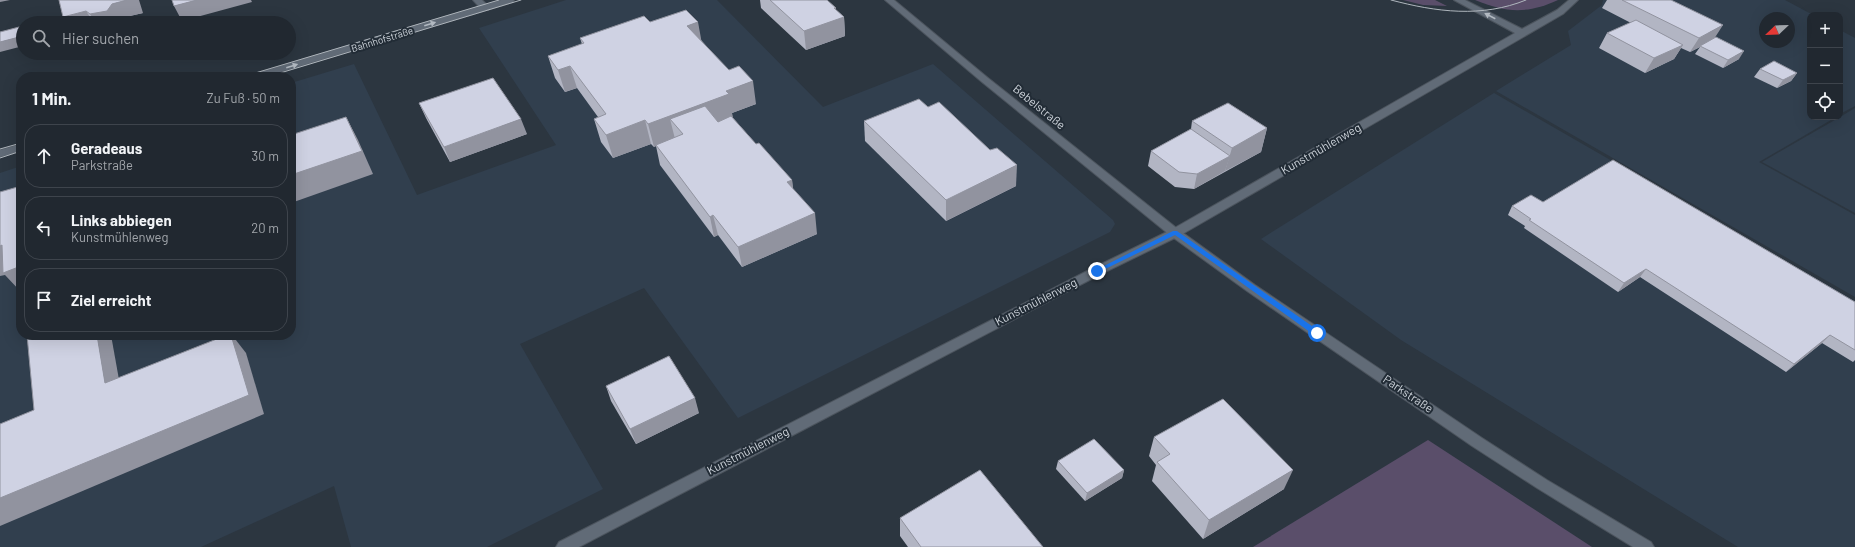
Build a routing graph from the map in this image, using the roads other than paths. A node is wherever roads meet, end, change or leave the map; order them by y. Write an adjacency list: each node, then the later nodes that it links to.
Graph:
1 (477, 0): 6 (street)
2 (510, 0): 6 (street, Bahnhofstraße)
3 (889, 0): 11 (street, Bebelstraße)
4 (1458, 0): 7 (street, one-way to 4)
5 (1574, 0): 7 (street, Kunstmühlenweg)
6 (485, 8): 8 (street, Bahnhofstraße, one-way to 6)
7 (1522, 33): 11 (street, Kunstmühlenweg)
8 (271, 72)
9 (16, 149): 10 (street)
10 (0, 154)
11 (1175, 233): 12 (street, Kunstmühlenweg); 13 (street, Parkstraße)
12 (564, 547)
13 (1646, 547)

